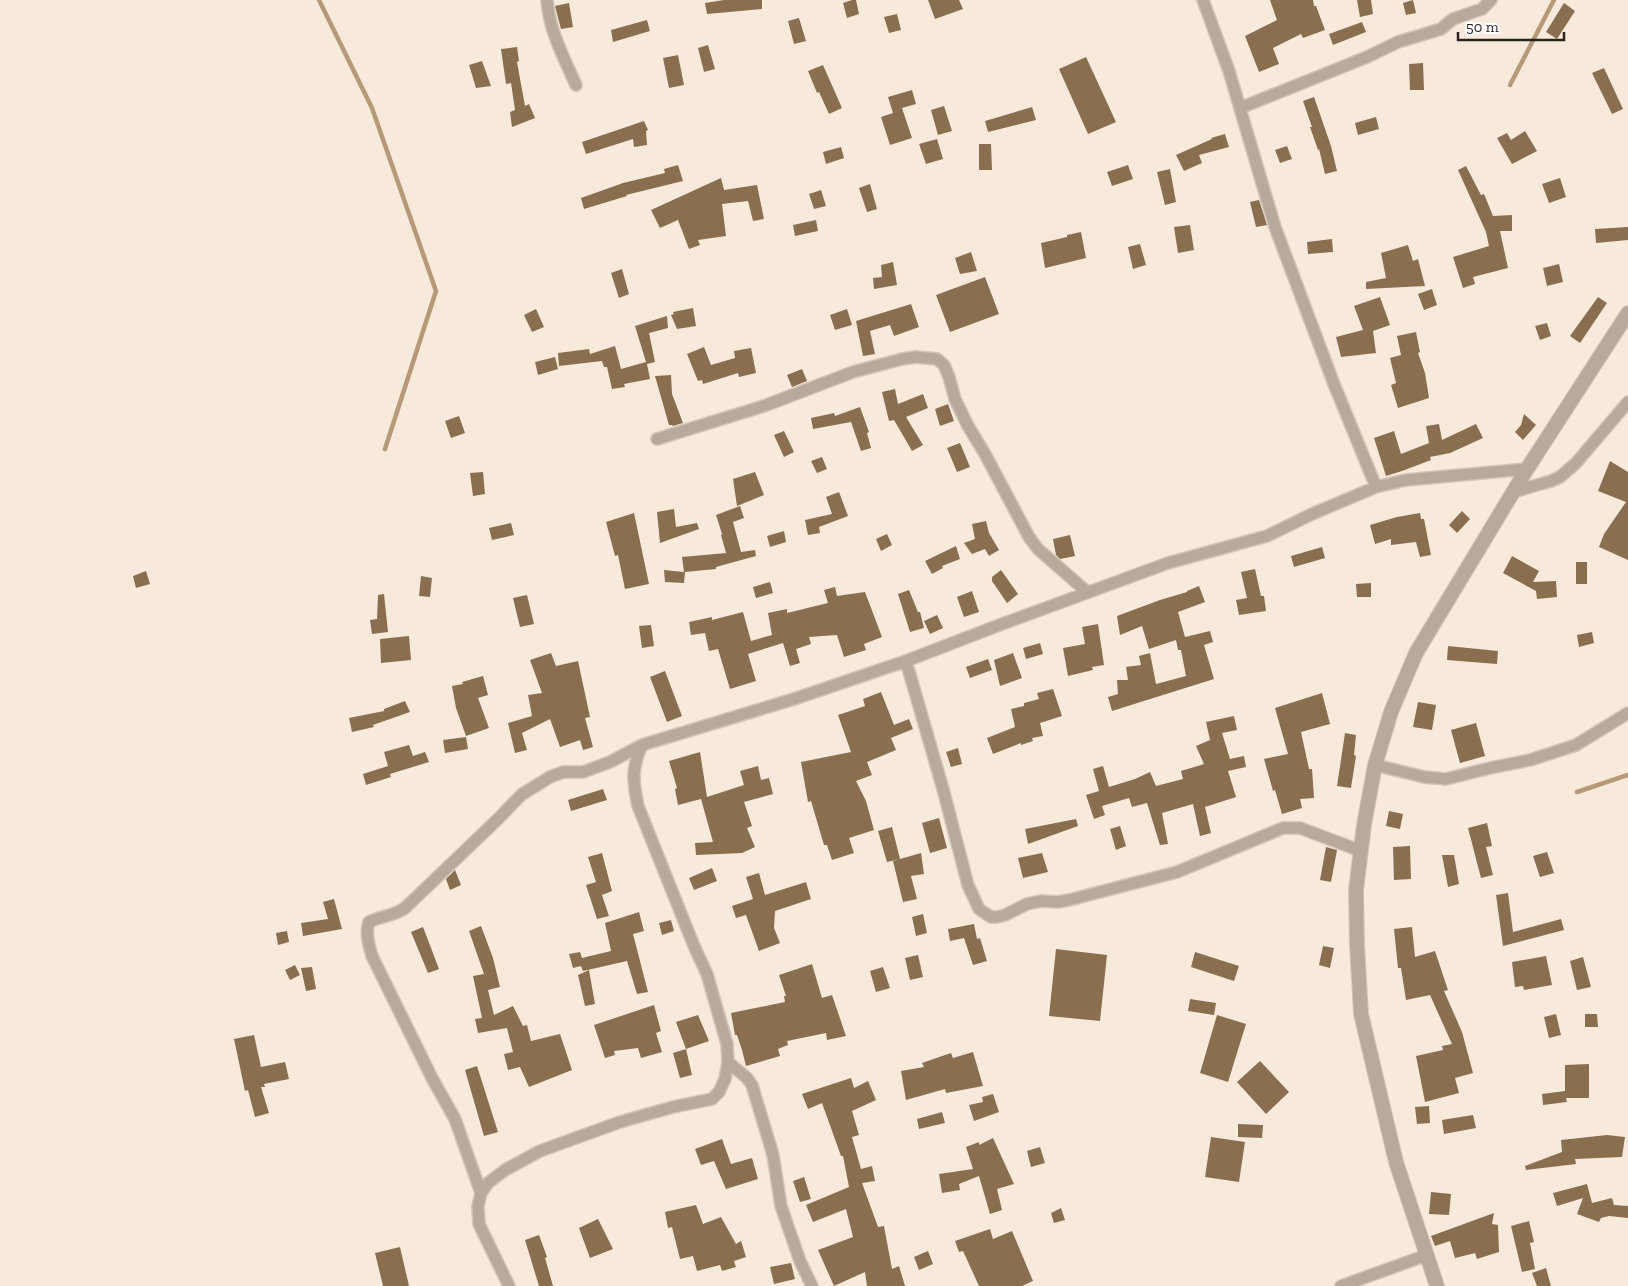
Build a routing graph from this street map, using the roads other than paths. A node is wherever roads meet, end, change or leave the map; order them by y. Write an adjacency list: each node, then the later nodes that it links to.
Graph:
1 (547, 0): 4 (street)
2 (1204, 0): 5 (street)
3 (1491, 0): 5 (street)
4 (576, 85)
5 (1240, 108): 10 (street)
6 (1628, 313): 9 (street)
7 (1628, 402): 11 (street)
8 (657, 439): 12 (street)
9 (1527, 469): 10 (street); 11 (street)
10 (1376, 487): 12 (street)
11 (1513, 492): 16 (street)
12 (1087, 592): 13 (street)
13 (906, 661): 15 (street); 17 (street)
14 (1628, 713): 16 (street)
15 (642, 745): 18 (street); 19 (street)
16 (1375, 765): 17 (street)
17 (1361, 851): 20 (street)
18 (728, 1062): 19 (street); 22 (street)
19 (481, 1194): 21 (street)
20 (1427, 1255): 23 (street); 24 (street)
21 (509, 1286)
22 (812, 1286)
23 (1341, 1286)
24 (1437, 1286)

